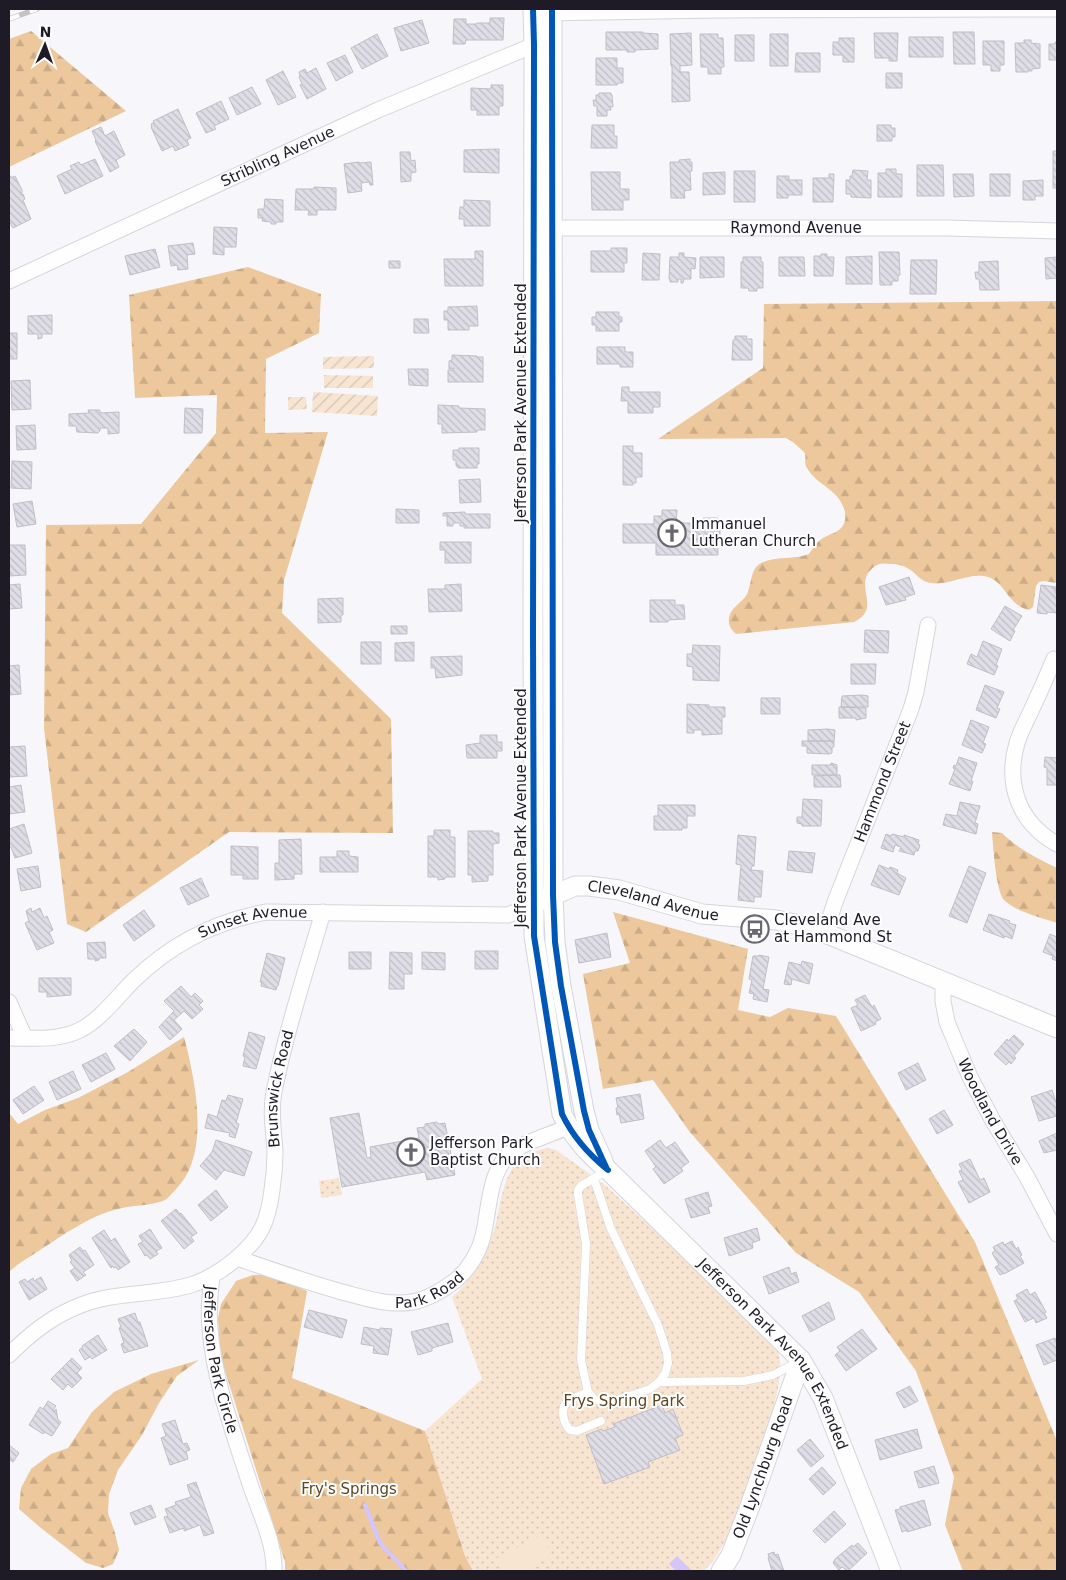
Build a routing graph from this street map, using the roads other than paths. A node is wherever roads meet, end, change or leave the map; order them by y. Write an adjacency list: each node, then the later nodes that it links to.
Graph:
1 (1057, 9): 3 (street)
2 (533, 11): 3 (street); 4 (street, Jefferson Park Avenue Extended)
3 (552, 11): 4 (street, Jefferson Park Avenue Extended)
4 (543, 45): 5 (street, Jefferson Park Avenue Extended); 6 (street, Jefferson Park Avenue Extended); 8 (street, Stribling Avenue)
5 (534, 228): 6 (street, Raymond Avenue); 9 (street, Jefferson Park Avenue Extended)
6 (553, 228): 7 (street, Raymond Avenue); 10 (street, Jefferson Park Avenue Extended)
7 (1057, 231)
8 (9, 281)
9 (533, 502): 10 (lane); 15 (street, Jefferson Park Avenue Extended)
10 (552, 502): 14 (street, Jefferson Park Avenue Extended)
11 (928, 625): 17 (street, Hammond Street)
12 (1054, 659): 13 (street)
13 (1057, 844)
14 (553, 895): 15 (street, Cleveland Avenue); 17 (street, Cleveland Avenue); 24 (street, Jefferson Park Avenue Extended)
15 (534, 905): 16 (street, Sunset Avenue); 23 (street, Jefferson Park Avenue Extended)
16 (324, 912): 22 (street, Sunset Avenue); 26 (street, Brunswick Road)
17 (824, 933): 18 (street, Cleveland Avenue)
18 (942, 982): 20 (street, Cleveland Avenue); 25 (street, Woodland Drive)
19 (9, 1002): 22 (street)
20 (1057, 1028)
21 (9, 1038): 22 (street, Sunset Avenue)
22 (25, 1038)
23 (568, 1127): 24 (street, Jefferson Park Avenue Extended); 26 (street, Park Road)
24 (601, 1174): 29 (street, Jefferson Park Avenue Extended); 30 (lane); 31 (lane)
25 (1057, 1234)
26 (237, 1258): 27 (street)
27 (212, 1276): 28 (street, Jefferson Park Circle); 33 (street, Jefferson Park Circle)
28 (9, 1355)
29 (801, 1360): 30 (lane); 34 (street, Old Lynchburg Road); 35 (street, Jefferson Park Avenue Extended)
30 (659, 1382): 31 (lane)
31 (588, 1392): 32 (lane)
32 (601, 1421)
33 (274, 1571)
34 (721, 1571)
35 (891, 1571)

